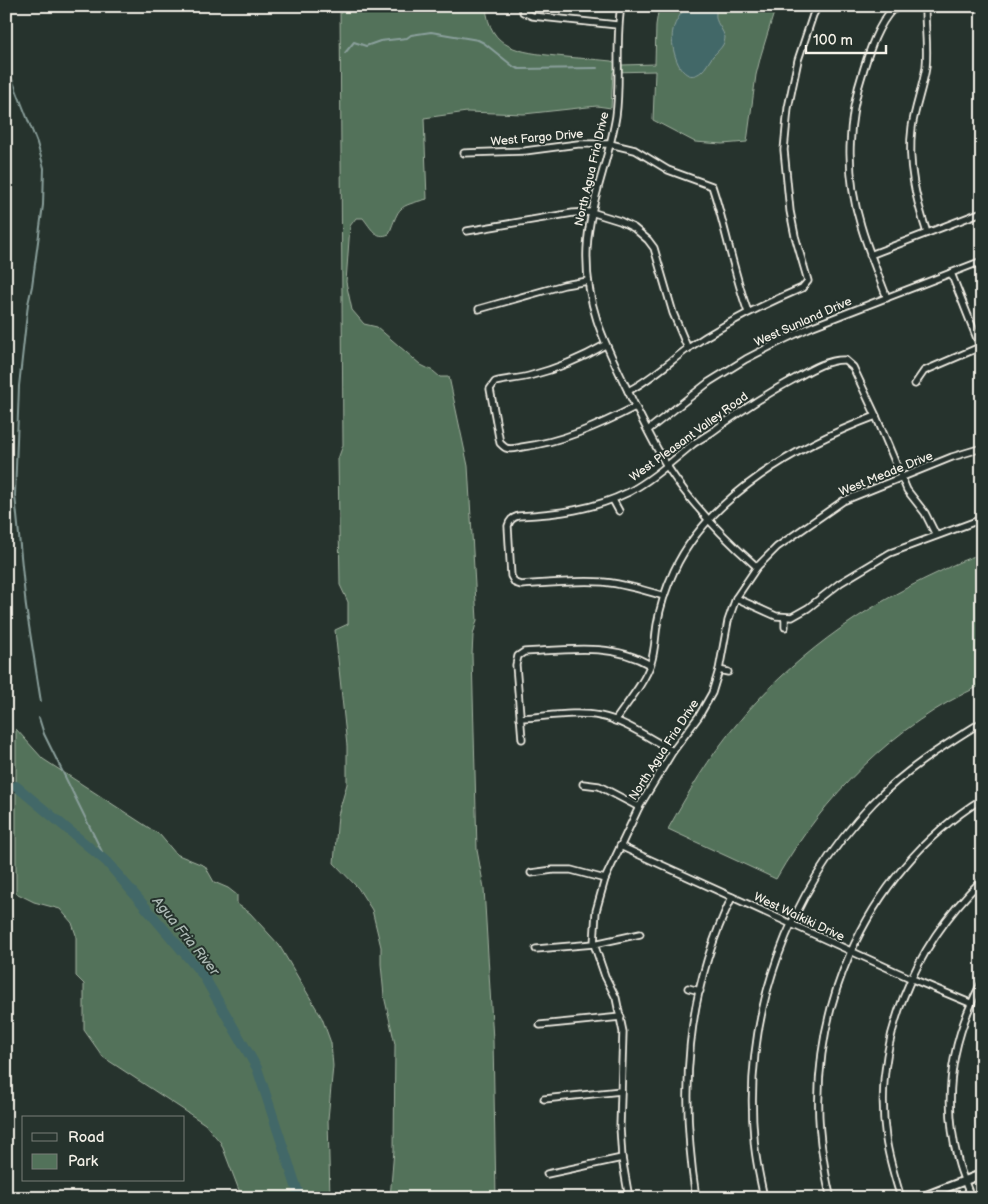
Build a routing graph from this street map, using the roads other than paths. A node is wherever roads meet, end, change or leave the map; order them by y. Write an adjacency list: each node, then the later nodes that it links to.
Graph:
1 (621, 6): 6 (street, North Agua Fria Drive)
2 (818, 6): 19 (street)
3 (523, 9): 6 (street)
4 (925, 9): 5 (street); 12 (street); 13 (street)
5 (982, 9)
6 (618, 25): 7 (street, North Agua Fria Drive)
7 (610, 144): 8 (street, West Fargo Drive); 9 (street, North Agua Fria Drive); 19 (street, West Fargo Drive)
8 (464, 153)
9 (591, 212): 11 (street); 16 (street, North Agua Fria Drive); 21 (street)
10 (982, 212): 12 (street)
11 (467, 232)
12 (927, 233): 13 (street)
13 (870, 255): 17 (street)
14 (982, 261): 15 (street, West Sunland Drive)
15 (951, 273): 17 (street, West Sunland Drive); 22 (street)
16 (588, 281): 18 (street); 20 (street, North Agua Fria Drive)
17 (887, 298): 27 (street, West Sunland Drive)
18 (479, 309)
19 (748, 312): 21 (street)
20 (605, 345): 24 (street, North Agua Fria Drive); 25 (street)
21 (688, 349): 24 (street)
22 (981, 349): 23 (street)
23 (915, 384)
24 (628, 392): 25 (street, North Agua Fria Drive)
25 (635, 407): 27 (street, North Agua Fria Drive)
26 (876, 416): 29 (street, West Pleasant Valley Road); 30 (street); 33 (street)
27 (648, 430): 29 (street, North Agua Fria Drive)
28 (982, 448): 30 (street, West Meade Drive)
29 (668, 467): 31 (street, West Pleasant Valley Road); 33 (street, North Agua Fria Drive)
30 (901, 478): 35 (street); 36 (street, West Meade Drive)
31 (613, 500): 32 (street); 37 (street, West Pleasant Valley Road)
32 (619, 511)
33 (709, 518): 36 (street, North Agua Fria Drive); 37 (street)
34 (982, 519): 35 (street)
35 (936, 535): 39 (street)
36 (757, 567): 38 (street, North Agua Fria Drive)
37 (664, 596): 41 (street)
38 (736, 598): 39 (street); 42 (street, North Agua Fria Drive)
39 (785, 618): 40 (street)
40 (785, 627)
41 (650, 664): 44 (street); 45 (street)
42 (719, 670): 43 (street); 48 (street, North Agua Fria Drive)
43 (728, 672)
44 (520, 718): 45 (street); 47 (street)
45 (615, 721): 48 (street)
46 (982, 722): 57 (street)
47 (522, 739)
48 (673, 751): 51 (street, North Agua Fria Drive)
49 (583, 784): 51 (street)
50 (982, 799): 61 (street)
51 (639, 807): 52 (street, North Agua Fria Drive)
52 (620, 846): 54 (street, North Agua Fria Drive); 56 (street, West Waikiki Drive)
53 (532, 873): 54 (street)
54 (605, 879): 59 (street, North Agua Fria Drive)
55 (982, 880): 62 (street)
56 (732, 897): 57 (street, West Waikiki Drive); 65 (street)
57 (791, 923): 61 (street, West Waikiki Drive); 77 (street)
58 (640, 934): 59 (street)
59 (594, 944): 60 (street); 67 (street, North Agua Fria Drive)
60 (536, 949)
61 (851, 951): 62 (street, West Waikiki Drive); 78 (street)
62 (910, 978): 66 (street, West Waikiki Drive); 79 (street)
63 (982, 982): 66 (street)
64 (688, 988): 65 (street)
65 (700, 991): 76 (street)
66 (970, 1003): 74 (street)
67 (621, 1017): 68 (street); 69 (street, North Agua Fria Drive)
68 (540, 1025)
69 (621, 1091): 70 (street); 71 (street, North Agua Fria Drive)
70 (544, 1099)
71 (622, 1158): 72 (street); 75 (street, North Agua Fria Drive)
72 (547, 1174)
73 (982, 1174): 74 (street)
74 (964, 1180): 80 (street); 81 (street)
75 (629, 1198)
76 (696, 1198)
77 (764, 1198)
78 (831, 1198)
79 (901, 1198)
80 (920, 1198)
81 (971, 1198)

